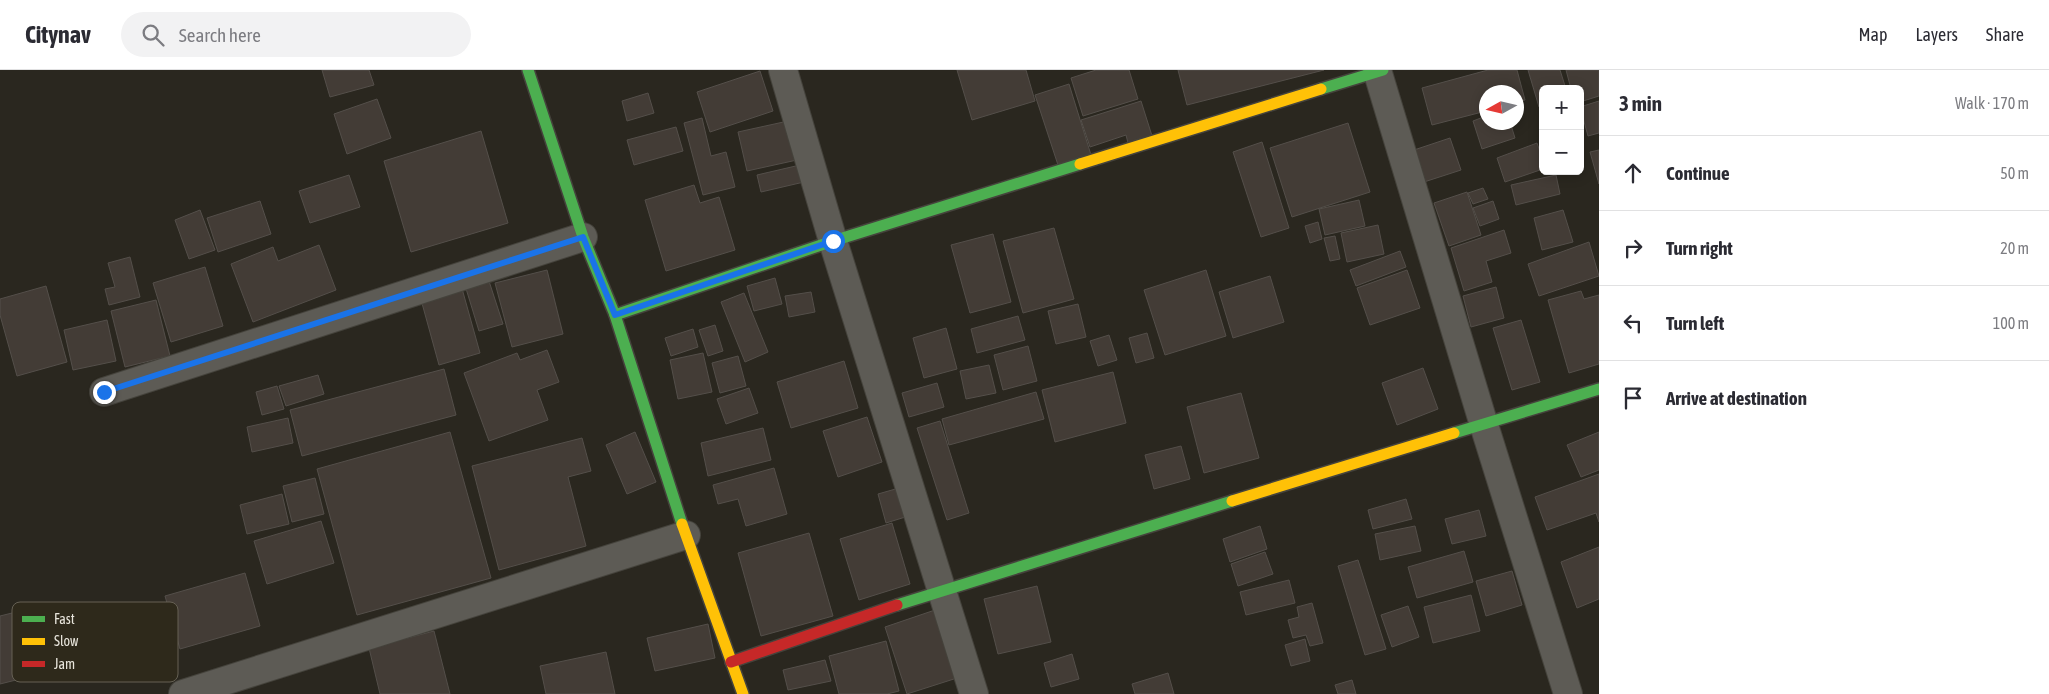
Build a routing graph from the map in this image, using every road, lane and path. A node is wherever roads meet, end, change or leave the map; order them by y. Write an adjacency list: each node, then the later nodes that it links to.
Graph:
1 (528, 70): 4 (street)
2 (783, 70): 5 (street)
3 (1379, 71): 5 (street); 9 (street)
4 (583, 237): 6 (street); 8 (street)
5 (833, 241): 6 (street); 11 (street)
6 (615, 315): 10 (street)
7 (1599, 389): 9 (street)
8 (104, 392)
9 (1484, 425): 11 (street); 16 (street)
10 (686, 535): 12 (street); 13 (street)
11 (941, 590): 12 (street); 15 (street)
12 (731, 662): 14 (street)
13 (183, 694)
14 (743, 694)
15 (974, 694)
16 (1568, 694)

